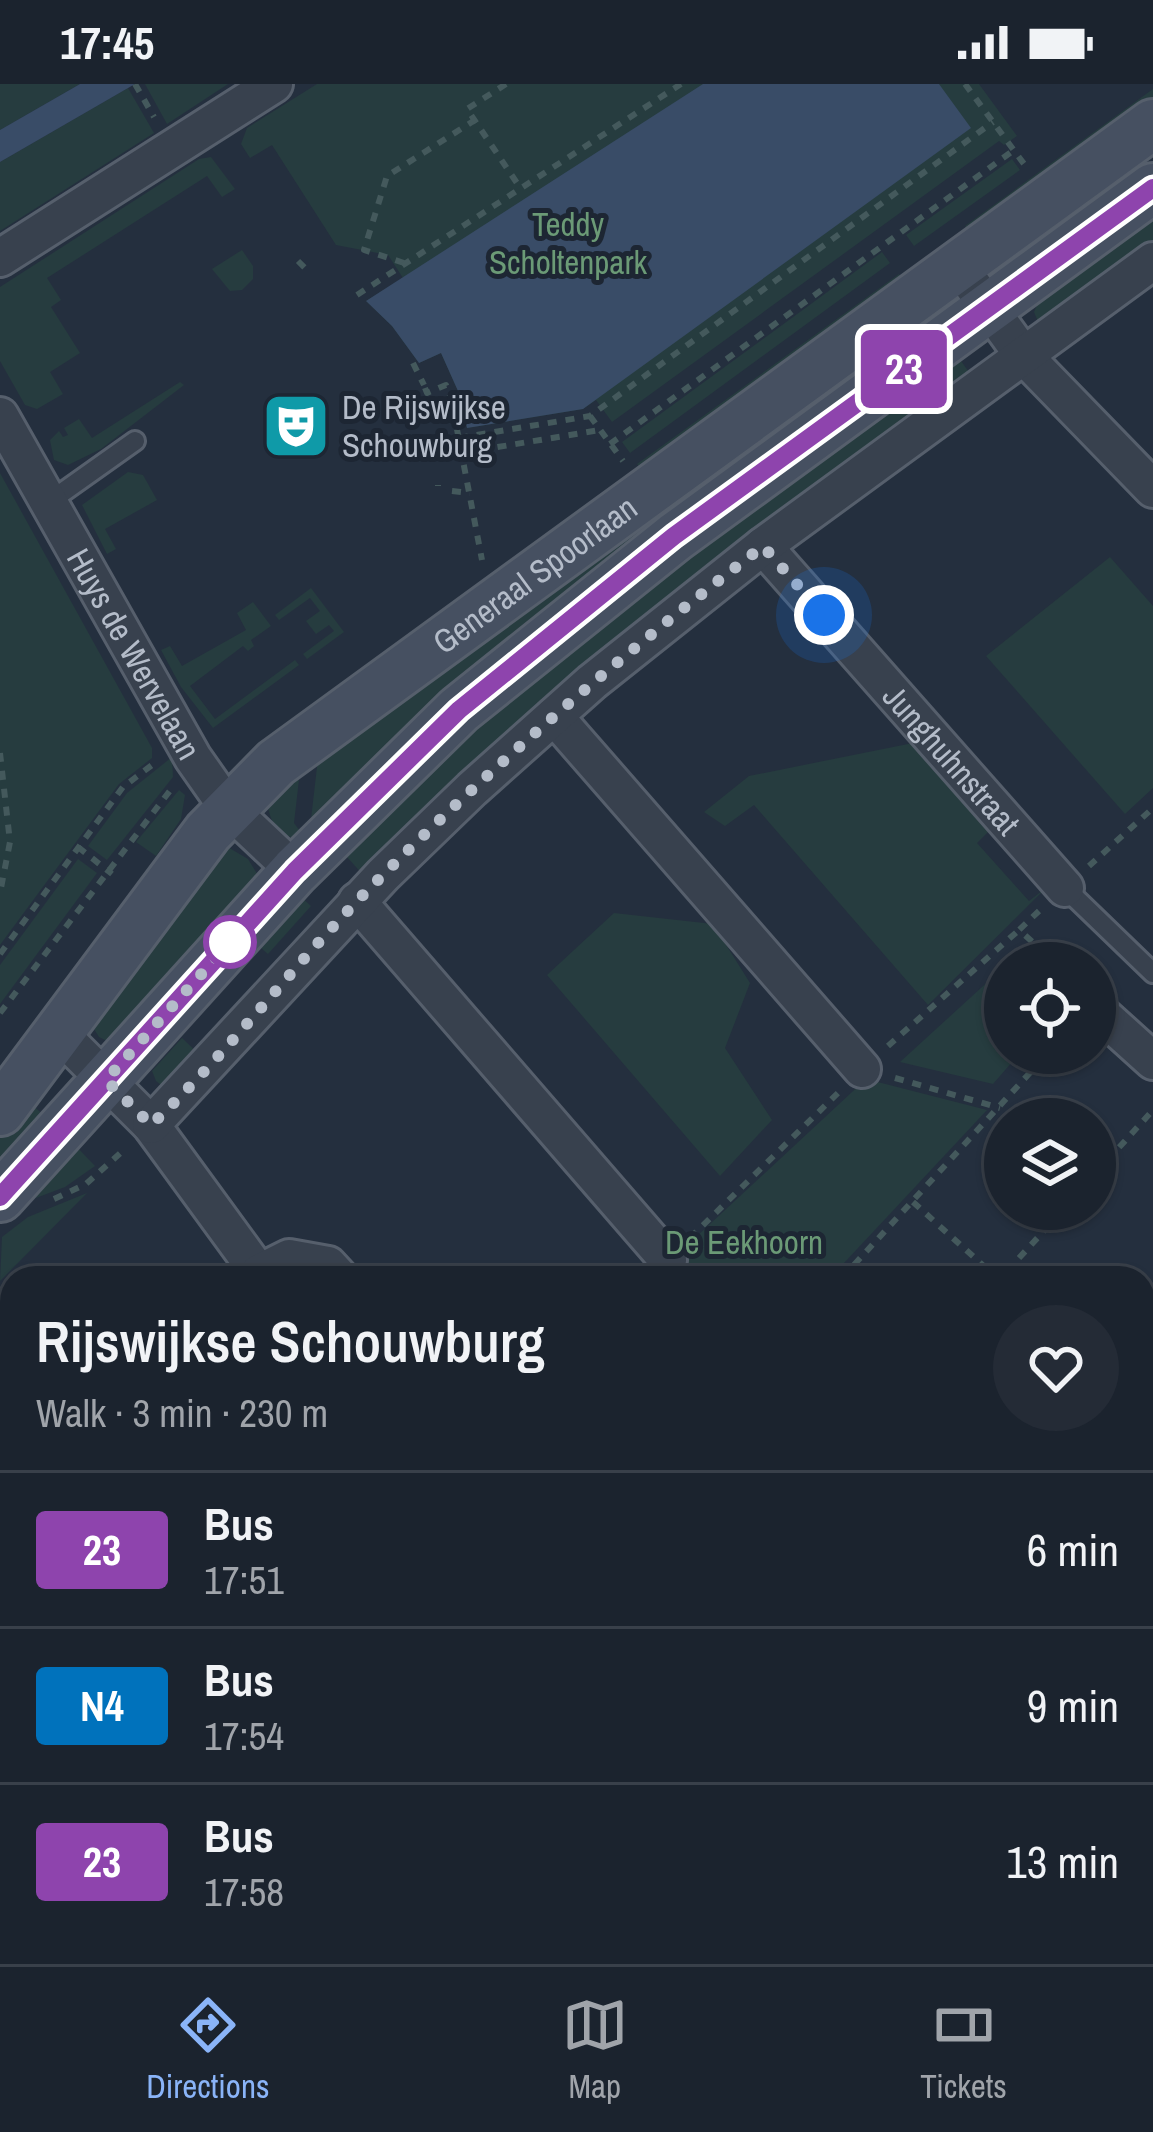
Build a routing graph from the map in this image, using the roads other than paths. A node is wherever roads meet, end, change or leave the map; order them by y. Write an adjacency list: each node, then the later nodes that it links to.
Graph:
1 (274, 84): 4 (street)
2 (1153, 124): 6 (main road, Generaal Spoorlaan)
3 (1153, 188): 7 (main road, Generaal Spoorlaan)
4 (0, 258)
5 (1153, 261): 8 (street)
6 (958, 265): 7 (street); 15 (main road, Generaal Spoorlaan)
7 (989, 308): 8 (street); 16 (main road, Generaal Spoorlaan)
8 (1023, 355): 11 (street); 13 (street)
9 (0, 416): 12 (street, Huys de Wervelaan)
10 (135, 441): 12 (lane)
11 (1149, 477)
12 (49, 502): 15 (street, Huys de Wervelaan)
13 (763, 546): 14 (street); 17 (street, Junghuhnstraat)
14 (554, 716): 18 (street); 23 (street)
15 (228, 808): 16 (street, Huys de Wervelaan); 21 (main road, Generaal Spoorlaan)
16 (295, 871): 24 (main road, Generaal Spoorlaan)
17 (1065, 888): 19 (lane)
18 (357, 901): 26 (street); 28 (street)
19 (1153, 973)
20 (1116, 1028): 22 (street)
21 (58, 1032): 24 (street); 25 (main road, Generaal Spoorlaan)
22 (1153, 1061)
23 (862, 1069)
24 (106, 1080): 26 (street); 27 (main road, Generaal Spoorlaan)
25 (0, 1111)
26 (151, 1125): 29 (street)
27 (0, 1197)
28 (668, 1260)
29 (251, 1266)
30 (274, 1266): 31 (street)
31 (329, 1266)

